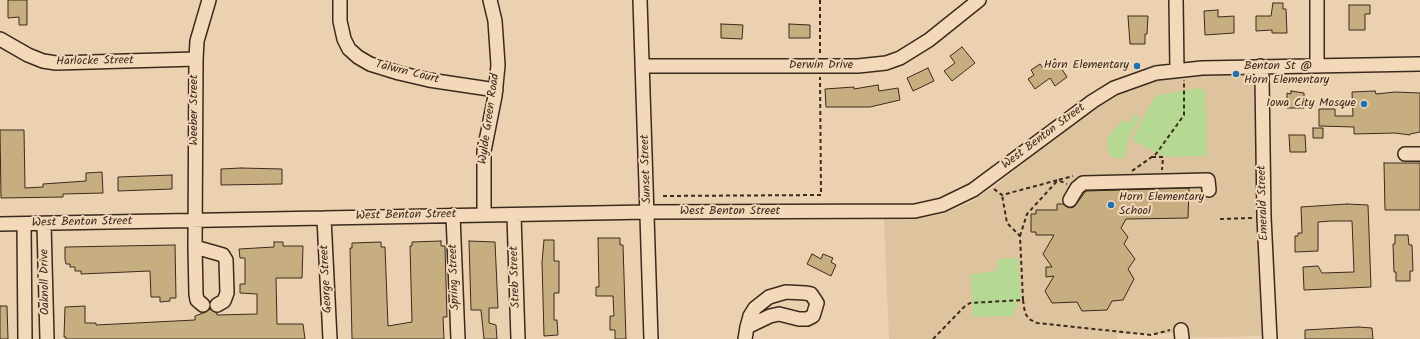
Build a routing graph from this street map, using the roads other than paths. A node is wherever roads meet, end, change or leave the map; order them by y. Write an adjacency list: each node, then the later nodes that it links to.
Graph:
1 (208, 0): 9 (street, Weeber Street)
2 (340, 0): 15 (street, Talwrn Court)
3 (490, 0): 15 (street, Wylde Green Road)
4 (640, 0): 12 (street, Sunset Street)
5 (979, 0): 12 (street, Derwin Drive)
6 (1176, 0): 14 (street)
7 (1317, 0): 11 (street)
8 (0, 39): 9 (street, Harlocke Street)
9 (196, 59): 25 (street, Weeber Street)
10 (1420, 64): 11 (street, West Benton Street)
11 (1317, 65): 13 (street, West Benton Street)
12 (643, 66): 20 (street, Sunset Street)
13 (1260, 66): 14 (street, West Benton Street); 39 (street, Emerald Street)
14 (1180, 74): 20 (street, West Benton Street)
15 (496, 90): 22 (street, Wylde Green Road)
16 (1405, 154): 17 (street)
17 (1420, 154)
18 (1208, 190): 19 (street)
19 (1070, 200)
20 (648, 212): 23 (street, West Benton Street); 38 (street, Sunset Street)
21 (453, 215): 22 (street, West Benton Street); 24 (street, West Benton Street); 36 (street, Spring Street)
22 (484, 215): 23 (street, West Benton Street)
23 (514, 215): 37 (street, Streb Street)
24 (324, 218): 25 (street, West Benton Street); 35 (street, George Street)
25 (196, 221): 28 (street, West Benton Street); 29 (street, Weeber Street)
26 (0, 224): 27 (street, West Benton Street)
27 (24, 224): 28 (street, West Benton Street); 33 (street)
28 (44, 224): 34 (street, Oaknoll Drive)
29 (196, 247): 30 (street, Weeber Street); 31 (street)
30 (203, 305)
31 (217, 305)
32 (746, 333): 32 (street)
33 (25, 339)
34 (47, 339)
35 (330, 339)
36 (458, 339)
37 (518, 339)
38 (651, 339)
39 (1270, 339)

